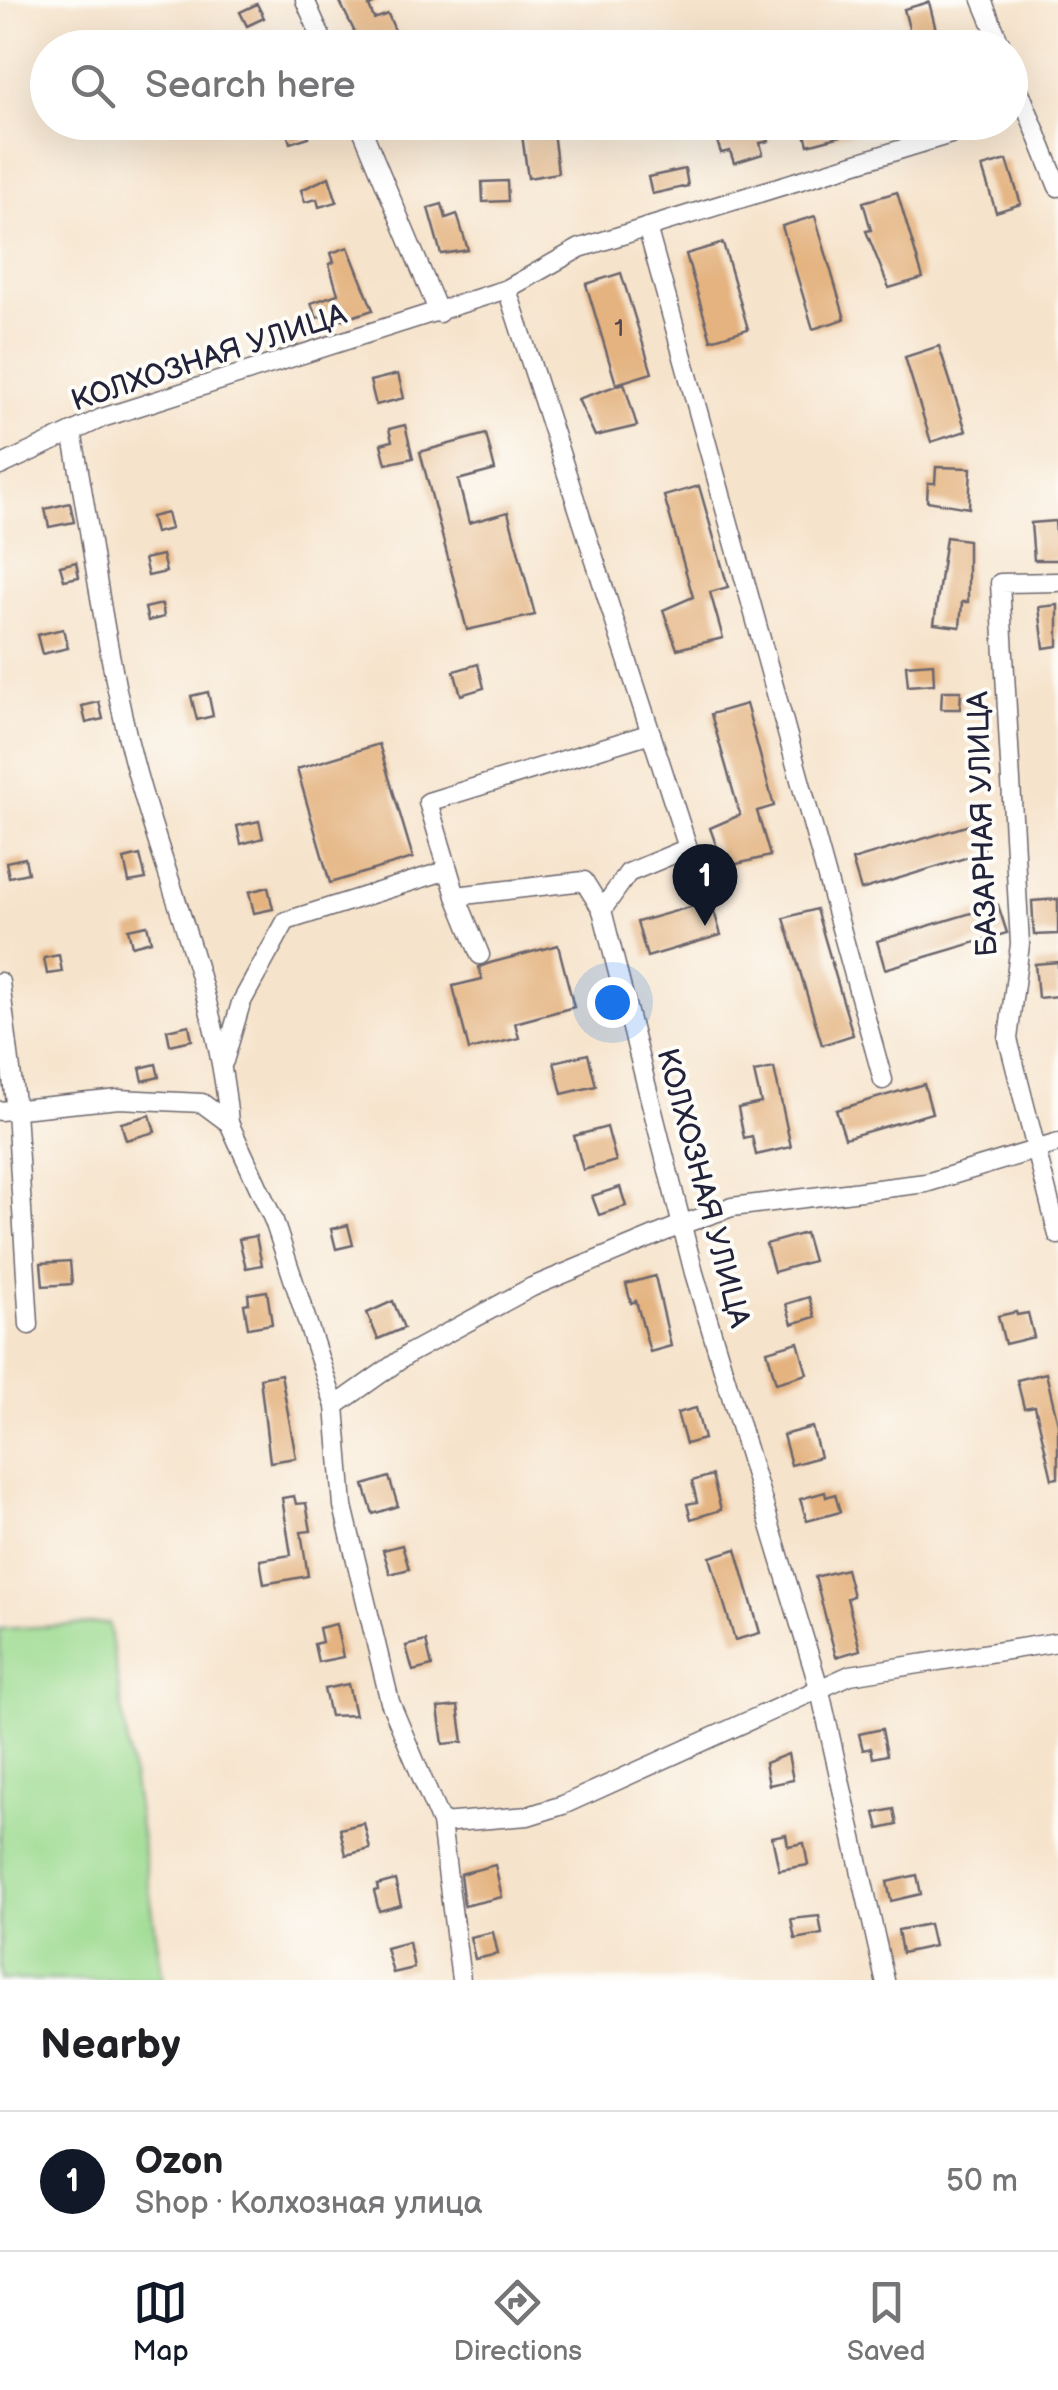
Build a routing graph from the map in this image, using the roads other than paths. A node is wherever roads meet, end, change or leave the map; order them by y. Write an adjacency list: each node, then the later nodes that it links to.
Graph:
1 (305, 0): 3 (street)
2 (982, 0): 4 (street)
3 (318, 30)
4 (994, 30)
5 (1028, 129): 8 (street)
6 (366, 140): 11 (street)
7 (932, 140): 9 (street, КОЛХОЗНАЯ УЛИЦА)
8 (1058, 187)
9 (647, 228): 10 (street, КОЛХОЗНАЯ УЛИЦА); 22 (street)
10 (507, 289): 11 (street, КОЛХОЗНАЯ УЛИЦА); 15 (street)
11 (438, 312): 12 (street, КОЛХОЗНАЯ УЛИЦА)
12 (72, 432): 13 (street, КОЛХОЗНАЯ УЛИЦА); 21 (street)
13 (0, 466)
14 (1058, 582): 26 (street, БАЗАРНАЯ УЛИЦА)
15 (651, 733): 16 (street); 18 (street)
16 (448, 870): 17 (street); 21 (street)
17 (456, 896): 18 (street); 19 (street)
18 (602, 910): 27 (street, КОЛХОЗНАЯ УЛИЦА)
19 (480, 956)
20 (0, 982): 23 (street)
21 (224, 1062): 24 (street)
22 (883, 1080)
23 (8, 1110): 24 (street); 29 (street)
24 (229, 1123): 30 (street)
25 (1058, 1143): 26 (street)
26 (1033, 1148): 27 (street); 28 (street, БАЗАРНАЯ УЛИЦА)
27 (682, 1224): 30 (street); 32 (street, КОЛХОЗНАЯ УЛИЦА)
28 (1058, 1236)
29 (29, 1325)
30 (335, 1406): 33 (street)
31 (1058, 1642): 32 (street)
32 (820, 1690): 33 (street); 35 (street, КОЛХОЗНАЯ УЛИЦА)
33 (441, 1823): 34 (street)
34 (461, 1980)
35 (885, 1980)

